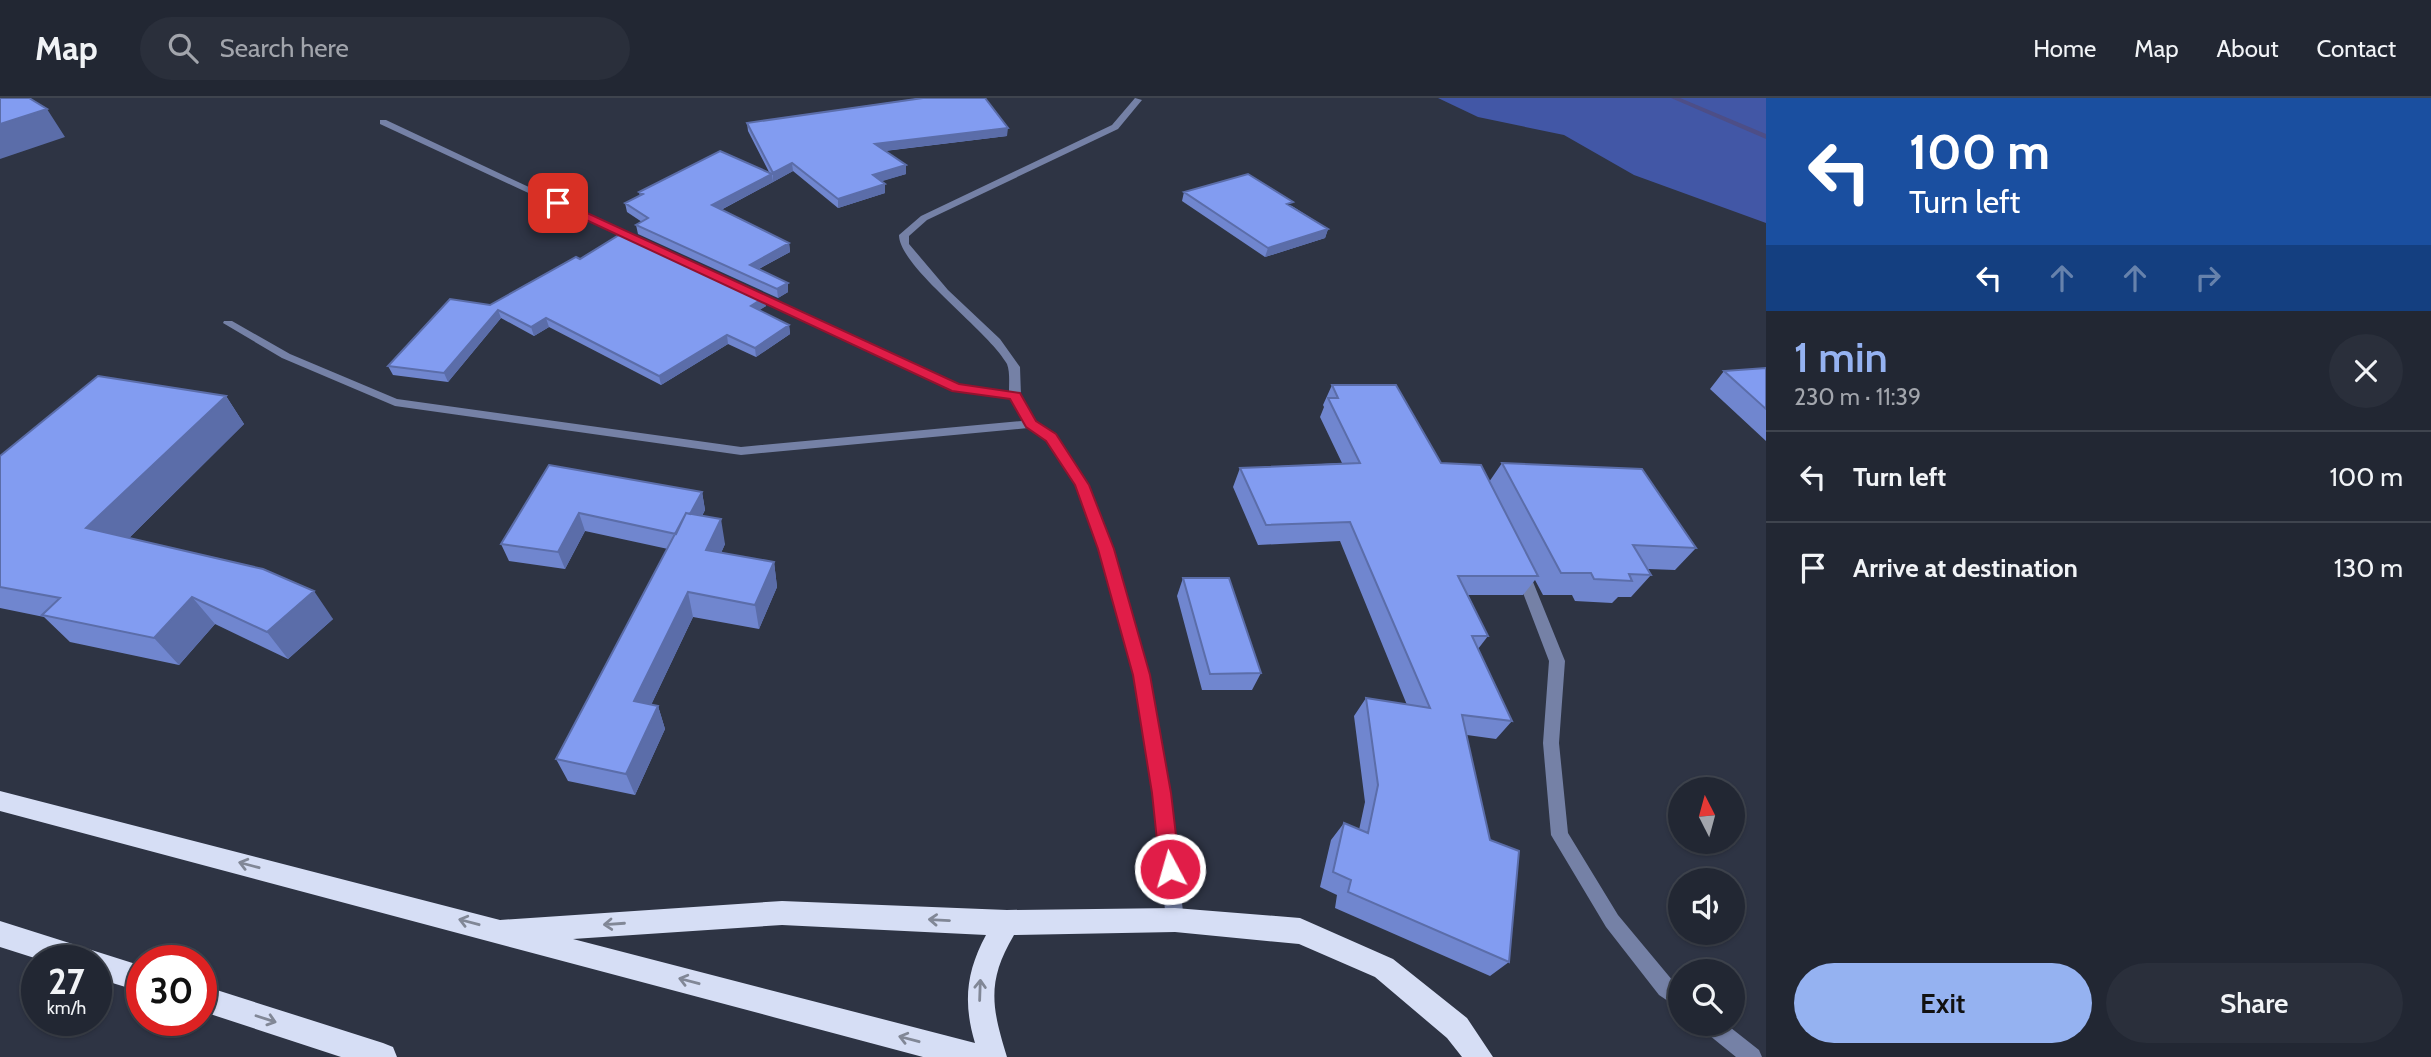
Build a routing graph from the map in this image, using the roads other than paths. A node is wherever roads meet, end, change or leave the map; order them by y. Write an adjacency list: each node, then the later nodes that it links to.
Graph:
1 (1125, 98): 6 (street)
2 (383, 122): 3 (street)
3 (645, 244)
4 (745, 290): 6 (street)
5 (228, 323): 7 (street)
6 (1015, 396): 7 (street)
7 (1030, 424): 10 (street)
8 (1517, 562): 15 (street)
9 (0, 801): 12 (highway, one-way to 9)
10 (1175, 920): 11 (highway); 21 (highway)
11 (1007, 923): 12 (highway, one-way to 12); 20 (highway, one-way to 11)
12 (504, 931): 19 (highway, one-way to 12)
13 (0, 933): 14 (highway)
14 (36, 945)
15 (1668, 990)
16 (217, 1003): 18 (highway, one-way to 18)
17 (1726, 1036): 22 (street)
18 (383, 1057)
19 (975, 1057)
20 (993, 1057)
21 (1479, 1057)
22 (1752, 1057)

